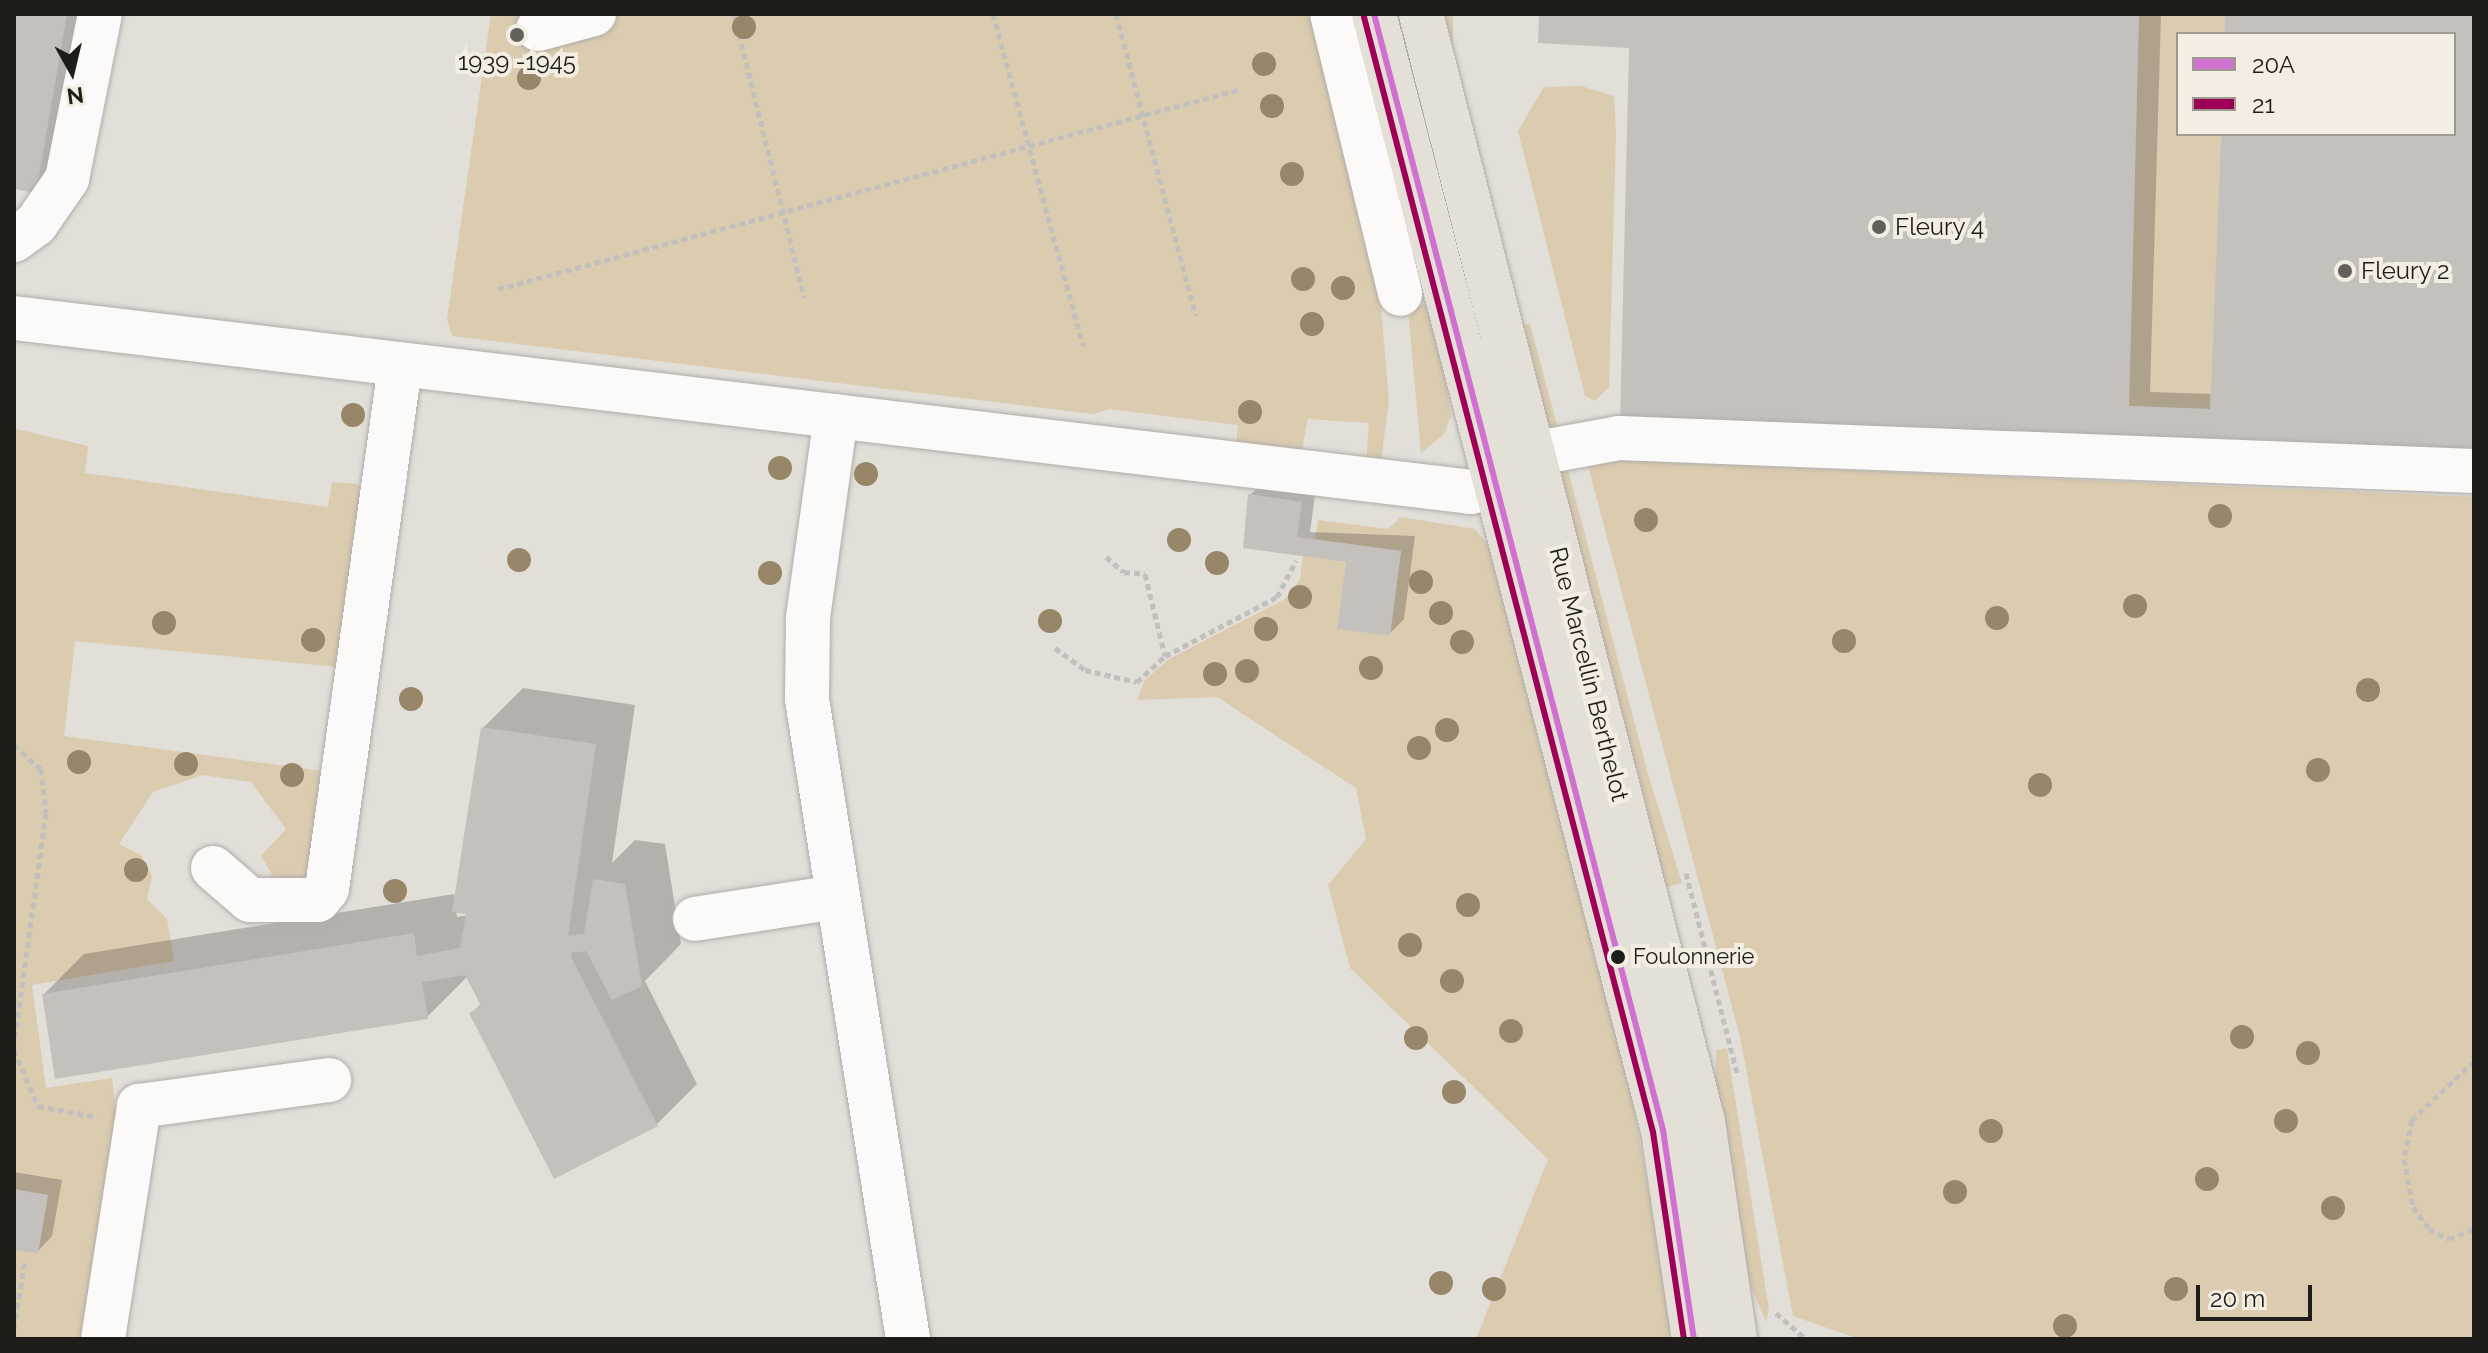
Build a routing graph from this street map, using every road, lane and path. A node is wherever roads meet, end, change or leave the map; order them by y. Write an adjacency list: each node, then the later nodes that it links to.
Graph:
1 (100, 14): 14 (street)
2 (594, 14): 9 (street)
3 (734, 14): 13 (path)
4 (993, 14): 12 (path)
5 (1116, 14): 11 (path)
6 (1332, 14): 16 (street)
7 (1374, 14): 25 (main road, Rue Marcellin Berthelot)
8 (1421, 14): 23 (main road, Rue Marcellin Berthelot)
9 (538, 29)
10 (1241, 89): 11 (path)
11 (1143, 115): 12 (path); 18 (path)
12 (1029, 146): 13 (path); 20 (path)
13 (783, 212): 15 (path); 17 (path)
14 (14, 240)
15 (498, 289)
16 (1400, 294)
17 (804, 297)
18 (1196, 316)
19 (14, 318): 21 (street)
20 (1083, 346)
21 (400, 366): 22 (street); 31 (street)
22 (836, 416): 25 (street); 32 (street)
23 (1532, 454): 24 (street); 46 (main road, Rue Marcellin Berthelot)
24 (2474, 471)
25 (1500, 483): 45 (main road, Rue Marcellin Berthelot)
26 (1106, 557): 29 (path)
27 (1296, 561): 29 (path)
28 (1055, 648): 29 (path)
29 (1165, 656)
30 (14, 745): 34 (path)
31 (213, 868)
32 (837, 897): 33 (street); 44 (street)
33 (695, 919)
34 (14, 1043)
35 (14, 1050): 38 (path)
36 (2474, 1061): 39 (path)
37 (329, 1080): 38 (street)
38 (138, 1120): 43 (street)
39 (2474, 1229)
40 (25, 1259): 42 (path)
41 (1776, 1313): 47 (path)
42 (14, 1328)
43 (103, 1339)
44 (908, 1339)
45 (1694, 1339)
46 (1735, 1339)
47 (1806, 1339)

